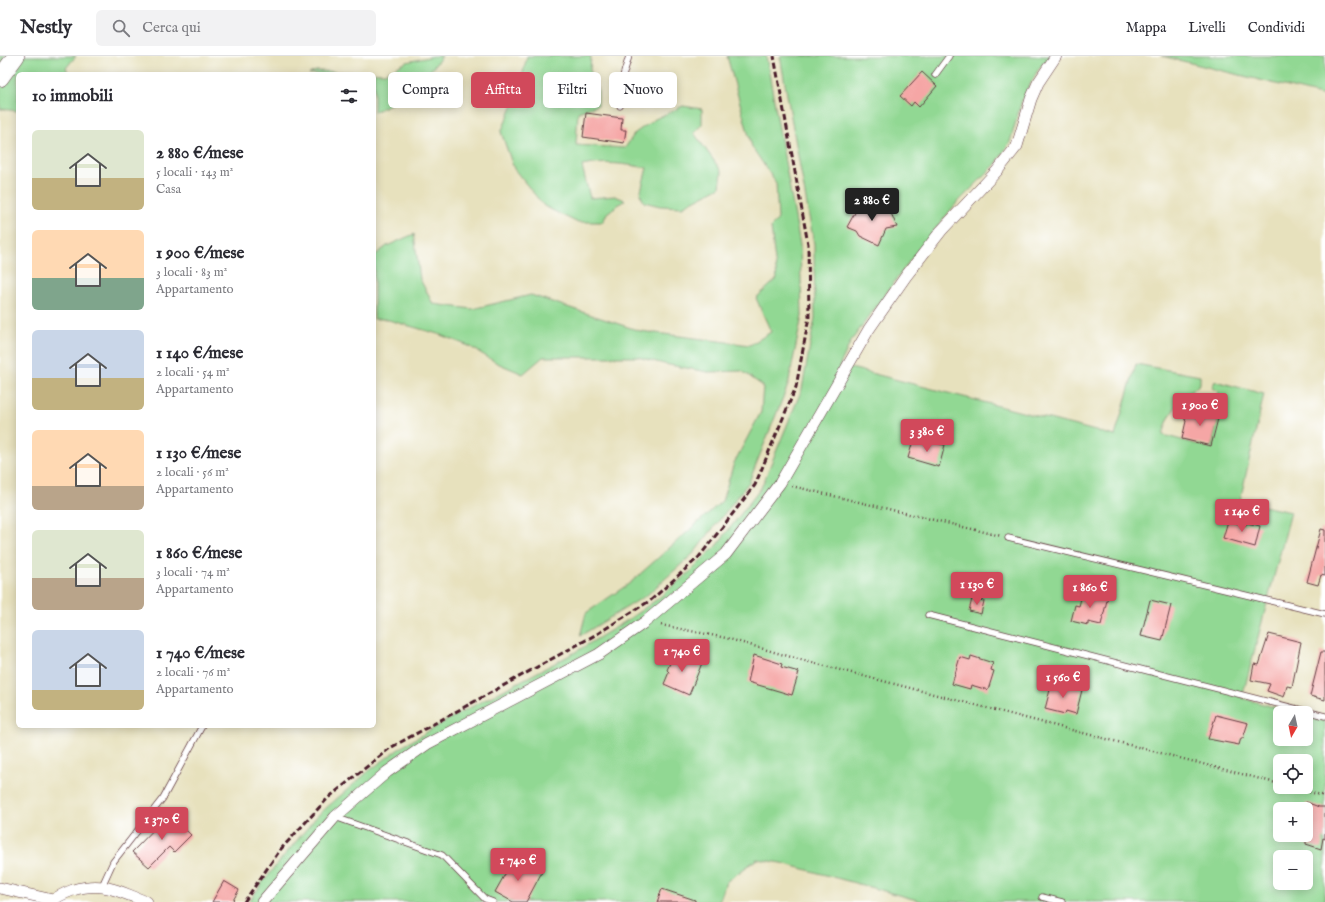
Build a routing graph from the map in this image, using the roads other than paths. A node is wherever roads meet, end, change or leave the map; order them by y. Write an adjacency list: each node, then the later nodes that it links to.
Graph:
1 (16, 56): 7 (main road)
2 (629, 56): 5 (lane)
3 (949, 56): 6 (lane)
4 (1056, 56): 13 (street)
5 (624, 72)
6 (935, 75)
7 (0, 78)
8 (1008, 538): 9 (lane)
9 (1325, 614)
10 (928, 615): 11 (lane)
11 (1325, 716)
12 (201, 728): 14 (lane)
13 (335, 816): 19 (street); 20 (lane)
14 (102, 886): 17 (street); 18 (street)
15 (0, 888): 17 (street)
16 (1042, 897): 21 (lane)
17 (52, 901)
18 (146, 902)
19 (262, 902)
20 (492, 902)
21 (1062, 902)

